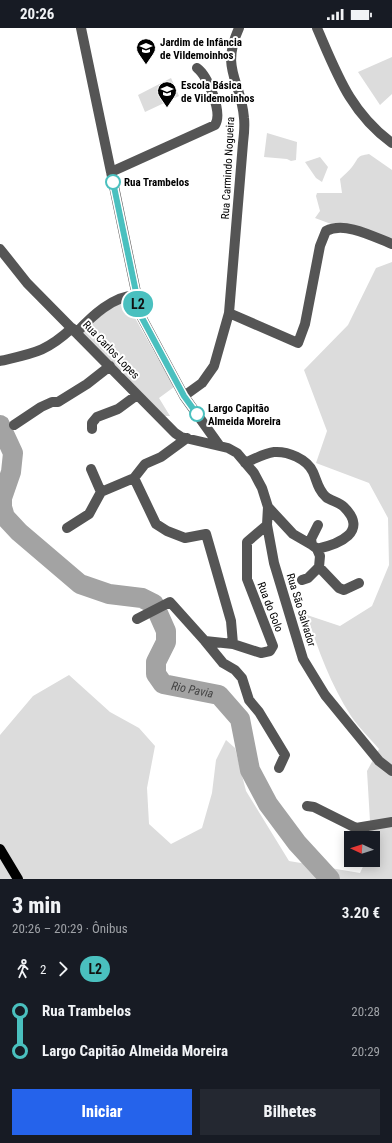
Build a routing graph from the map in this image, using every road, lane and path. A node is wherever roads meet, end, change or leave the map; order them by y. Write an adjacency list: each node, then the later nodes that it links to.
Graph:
1 (81, 28): 6 (street)
2 (239, 28): 10 (street, Rua Carmindo Nogueira)
3 (317, 28): 5 (street)
4 (197, 68): 6 (street)
5 (392, 143)
6 (111, 172): 9 (street)
7 (392, 244): 10 (street)
8 (0, 249): 11 (street, Rua Carlos Lopes)
9 (136, 295): 11 (street); 15 (street)
10 (229, 313): 15 (street, Rua Carmindo Nogueira)
11 (75, 330): 12 (street); 13 (street, Rua Carlos Lopes)
12 (0, 361)
13 (110, 366): 14 (street, Rua Carlos Lopes); 16 (street)
14 (137, 395): 17 (street); 18 (street, Rua Carlos Lopes)
15 (184, 396): 19 (street)
16 (14, 425)
17 (92, 429)
18 (186, 438): 19 (street, Rua Carlos Lopes); 22 (street)
19 (219, 445): 20 (street, Rua São Salvador)
20 (245, 463): 24 (street, Rua São Salvador); 28 (street)
21 (91, 469): 23 (street)
22 (134, 478): 23 (street); 34 (street)
23 (101, 492): 27 (street)
24 (268, 507): 25 (street, Rua São Salvador); 28 (street)
25 (267, 525): 34 (street, Rua do Golo); 36 (street, Rua São Salvador)
26 (318, 525): 28 (street)
27 (67, 528)
28 (314, 547): 29 (street)
29 (319, 567): 30 (street); 31 (street)
30 (302, 580)
31 (359, 583)
32 (137, 619): 33 (street)
33 (205, 641): 34 (street, Rua do Golo); 35 (street)
34 (233, 644)
35 (279, 768)
36 (392, 771)
37 (307, 806): 38 (street)
38 (392, 822)
39 (0, 849): 40 (main road)
40 (18, 879)

